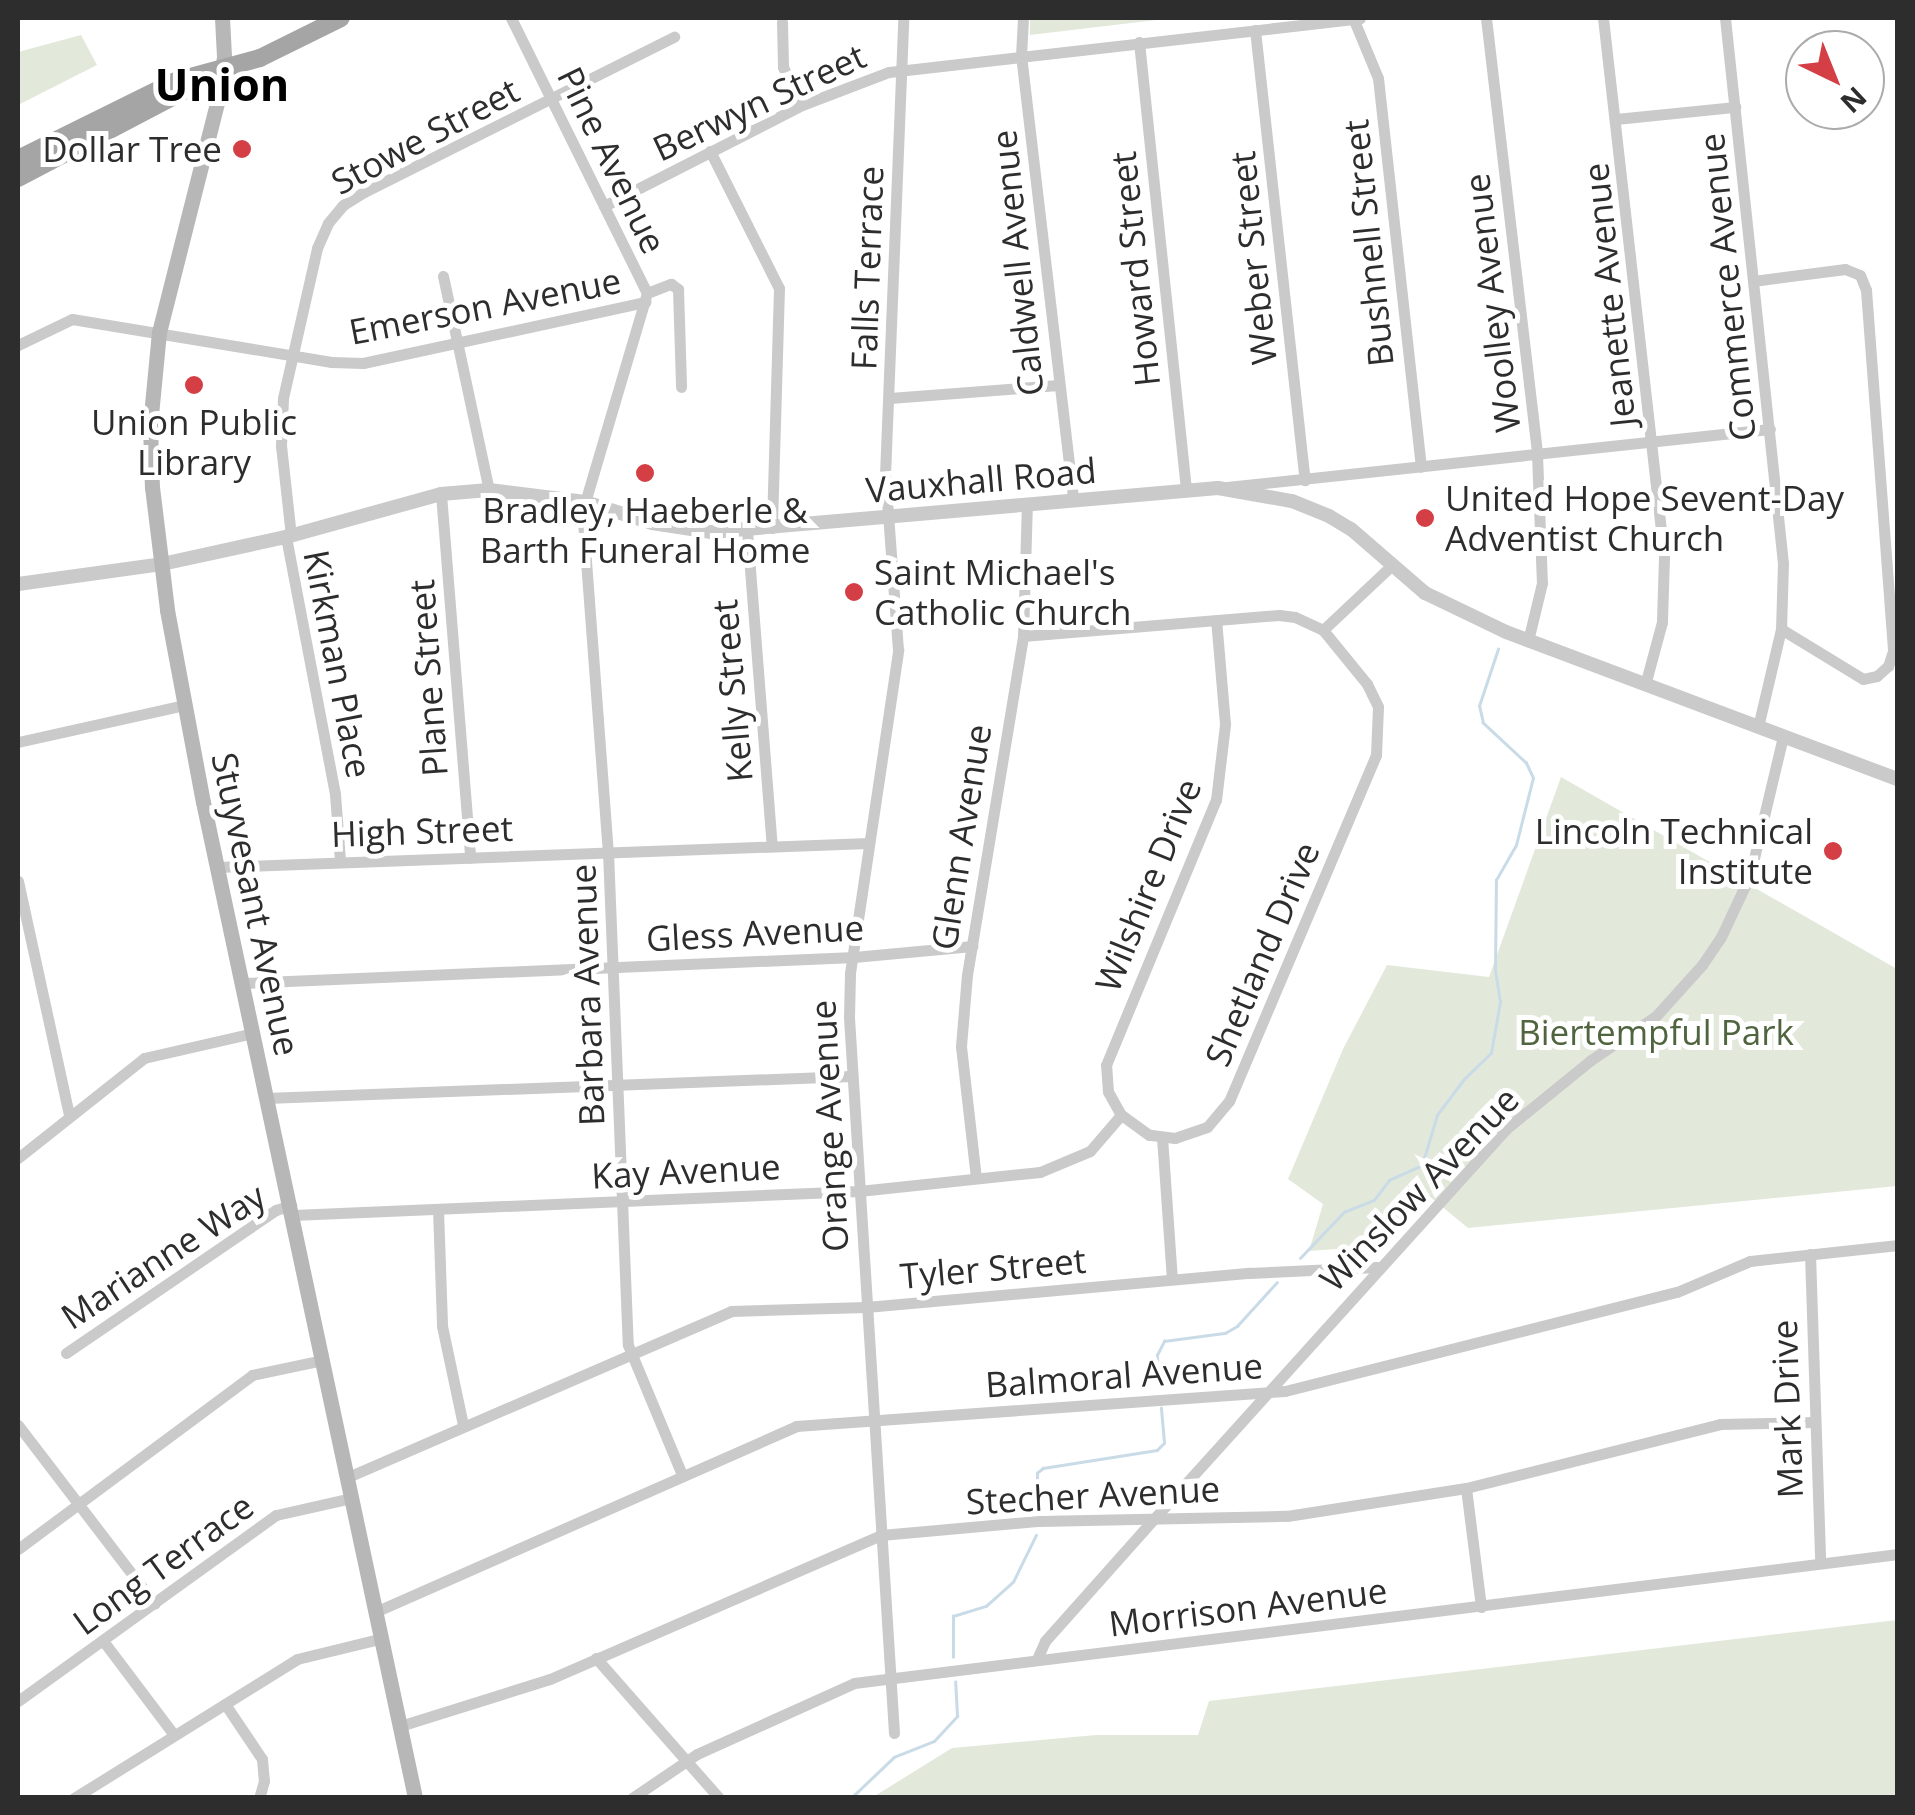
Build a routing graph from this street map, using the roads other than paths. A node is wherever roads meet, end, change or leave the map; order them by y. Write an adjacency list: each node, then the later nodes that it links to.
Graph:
1 (222, 18): 18 (main road, Stuyvesant Avenue)
2 (340, 18): 18 (main road)
3 (511, 18): 19 (street, Pine Avenue)
4 (903, 18): 17 (street, Falls Terrace)
5 (1023, 18): 16 (street, Caldwell Avenue)
6 (1353, 18): 7 (street, Berwyn Street); 11 (street, Berwyn Street); 40 (street, Bushnell Street)
7 (1360, 18)
8 (1486, 18): 39 (street, Woolley Avenue)
9 (1604, 18): 22 (street, Jeanette Avenue)
10 (1725, 18): 21 (street, Commerce Avenue)
11 (1310, 20): 13 (street, Berwyn Street)
12 (782, 22): 20 (street)
13 (1255, 30): 15 (street, Berwyn Street); 41 (street, Weber Street)
14 (674, 36): 19 (street, Stowe Street)
15 (1139, 42): 16 (street, Berwyn Street); 44 (street, Howard Street)
16 (1021, 55): 17 (street, Berwyn Street); 34 (street, Caldwell Avenue)
17 (902, 69): 20 (street, Berwyn Street); 36 (street, Falls Terrace)
18 (222, 70): 24 (main road); 25 (main road); 30 (main road, Stuyvesant Avenue)
19 (552, 100): 26 (street, Pine Avenue); 33 (street, Stowe Street)
20 (802, 105): 23 (street, Berwyn Street)
21 (1735, 107): 22 (street); 28 (street, Commerce Avenue)
22 (1616, 119): 38 (street, Jeanette Avenue)
23 (710, 151): 26 (street, Berwyn Street); 50 (street)
24 (18, 158)
25 (18, 178)
26 (604, 206): 29 (street, Pine Avenue)
27 (443, 276): 31 (street)
28 (1753, 280): 37 (street, Commerce Avenue); 57 (street)
29 (646, 297): 31 (street, Emerson Avenue); 35 (street); 47 (street, Pine Avenue)
30 (158, 332): 32 (street, Emerson Avenue); 33 (street, Emerson Avenue); 53 (main road, Stuyvesant Avenue)
31 (458, 344): 33 (street, Emerson Avenue); 43 (street)
32 (18, 346)
33 (291, 356): 52 (street, Stowe Street)
34 (1058, 385): 36 (street); 46 (street, Caldwell Avenue)
35 (680, 386)
36 (890, 398): 49 (street, Falls Terrace)
37 (1770, 428): 38 (street); 57 (street, Commerce Avenue)
38 (1653, 441): 39 (street); 61 (street, Jeanette Avenue)
39 (1538, 454): 40 (street); 60 (street, Woolley Avenue)
40 (1421, 467): 41 (street)
41 (1306, 480): 42 (street)
42 (1218, 488): 44 (street, Vauxhall Road); 54 (street, Vauxhall Road)
43 (489, 490): 45 (street, Vauxhall Road); 47 (street, Vauxhall Road)
44 (1186, 490): 46 (street, Vauxhall Road)
45 (441, 494): 52 (street, Vauxhall Road); 70 (street, Plane Street)
46 (1073, 501): 48 (street, Vauxhall Road)
47 (585, 502): 51 (street, Vauxhall Road); 69 (street, Barbara Avenue)
48 (1028, 506): 49 (street, Vauxhall Road); 59 (street, Glenn Avenue)
49 (886, 520): 50 (street, Vauxhall Road); 67 (street, Orange Avenue)
50 (772, 528): 51 (street, Vauxhall Road)
51 (747, 531): 68 (street, Kelly Street)
52 (288, 536): 53 (street, Vauxhall Road); 71 (street, Kirkman Place)
53 (162, 564): 55 (street, Vauxhall Road); 62 (main road, Stuyvesant Avenue)
54 (1393, 564): 58 (street); 60 (street, Vauxhall Road)
55 (18, 584)
56 (1216, 620): 58 (street); 59 (street); 83 (street, Wilshire Drive)
57 (1781, 629): 63 (street, Commerce Avenue)
58 (1323, 630): 84 (street, Shetland Drive)
59 (1022, 636): 74 (street, Glenn Avenue)
60 (1528, 641): 61 (street, Vauxhall Road)
61 (1645, 685): 63 (street, Vauxhall Road)
62 (185, 706): 65 (street); 72 (main road, Stuyvesant Avenue)
63 (1758, 727): 64 (street, Vauxhall Road)
64 (1783, 736): 66 (street, Vauxhall Road); 93 (street, Winslow Avenue)
65 (18, 742)
66 (1898, 779)
67 (868, 844): 68 (street, High Street); 75 (street, Orange Avenue)
68 (772, 846): 69 (street, High Street)
69 (608, 852): 70 (street, High Street); 76 (street, Barbara Avenue)
70 (470, 858): 71 (street, High Street)
71 (340, 862): 72 (street, High Street)
72 (217, 867): 77 (main road, Stuyvesant Avenue)
73 (18, 882): 82 (street)
74 (972, 946): 75 (street, Gless Avenue); 86 (street, Glenn Avenue)
75 (854, 957): 76 (street, Gless Avenue); 79 (street, Orange Avenue)
76 (614, 968): 77 (street, Gless Avenue); 80 (street, Barbara Avenue)
77 (241, 983): 78 (main road, Stuyvesant Avenue)
78 (253, 1033): 81 (main road, Stuyvesant Avenue); 82 (street)
79 (852, 1076): 80 (street); 87 (street, Orange Avenue)
80 (618, 1084): 81 (street); 88 (street, Barbara Avenue)
81 (266, 1098): 90 (main road, Stuyvesant Avenue)
82 (68, 1115): 85 (street)
83 (1120, 1116): 84 (street); 86 (street, Kay Avenue)
84 (1162, 1138): 94 (street)
85 (18, 1158)
86 (976, 1178): 87 (street, Kay Avenue)
87 (859, 1191): 88 (street, Kay Avenue); 95 (street, Orange Avenue)
88 (623, 1202): 89 (street, Kay Avenue); 97 (street, Barbara Avenue)
89 (438, 1209): 90 (street, Kay Avenue); 103 (street)
90 (292, 1210): 96 (street, Marianne Way); 98 (main road, Stuyvesant Avenue)
91 (1898, 1245): 92 (street, Balmoral Avenue)
92 (1810, 1254): 99 (street, Balmoral Avenue); 100 (street, Mark Drive)
93 (1377, 1267): 94 (street, Tyler Street); 99 (street, Winslow Avenue)
94 (1172, 1279): 95 (street, Tyler Street)
95 (866, 1307): 97 (street, Tyler Street); 101 (street, Orange Avenue)
96 (66, 1354)
97 (631, 1355): 103 (street, Tyler Street); 104 (street, Barbara Avenue)
98 (323, 1360): 105 (main road, Stuyvesant Avenue); 108 (street)
99 (1269, 1391): 101 (street, Balmoral Avenue); 109 (street, Winslow Avenue)
100 (1815, 1422): 106 (street, Stecher Avenue); 113 (street, Mark Drive)
101 (875, 1423): 104 (street, Balmoral Avenue); 110 (street, Orange Avenue)
102 (18, 1425): 108 (street)
103 (463, 1425): 105 (street, Tyler Street)
104 (682, 1475): 116 (street, Balmoral Avenue)
105 (348, 1477): 107 (main road, Stuyvesant Avenue)
106 (1466, 1488): 109 (street, Stecher Avenue); 115 (street)
107 (352, 1498): 114 (street, Long Terrace); 116 (main road, Stuyvesant Avenue)
108 (76, 1504): 111 (street); 114 (street)
109 (1156, 1517): 110 (street, Stecher Avenue); 120 (street, Winslow Avenue)
110 (881, 1535): 119 (street, Stecher Avenue); 121 (street, Orange Avenue)
111 (18, 1549)
112 (1898, 1554): 113 (street, Morrison Avenue)
113 (1820, 1563): 115 (street, Morrison Avenue)
114 (155, 1604): 118 (street, Long Terrace)
115 (1482, 1607): 120 (street, Morrison Avenue)
116 (376, 1612): 117 (main road, Stuyvesant Avenue)
117 (380, 1639): 123 (street); 124 (main road, Stuyvesant Avenue)
118 (104, 1642): 122 (street, Long Terrace); 126 (street)
119 (596, 1658): 124 (street, Stecher Avenue); 127 (street)
120 (1037, 1659): 121 (street, Morrison Avenue)
121 (890, 1677): 125 (street, Orange Avenue); 127 (street, Morrison Avenue)
122 (18, 1701)
123 (224, 1704): 126 (street); 129 (street)
124 (400, 1726): 130 (main road, Stuyvesant Avenue)
125 (894, 1733)
126 (174, 1735): 128 (street)
127 (688, 1761): 131 (street, Morrison Avenue); 132 (street)
128 (74, 1798)
129 (260, 1798)
130 (414, 1798)
131 (632, 1798)
132 (719, 1798)

